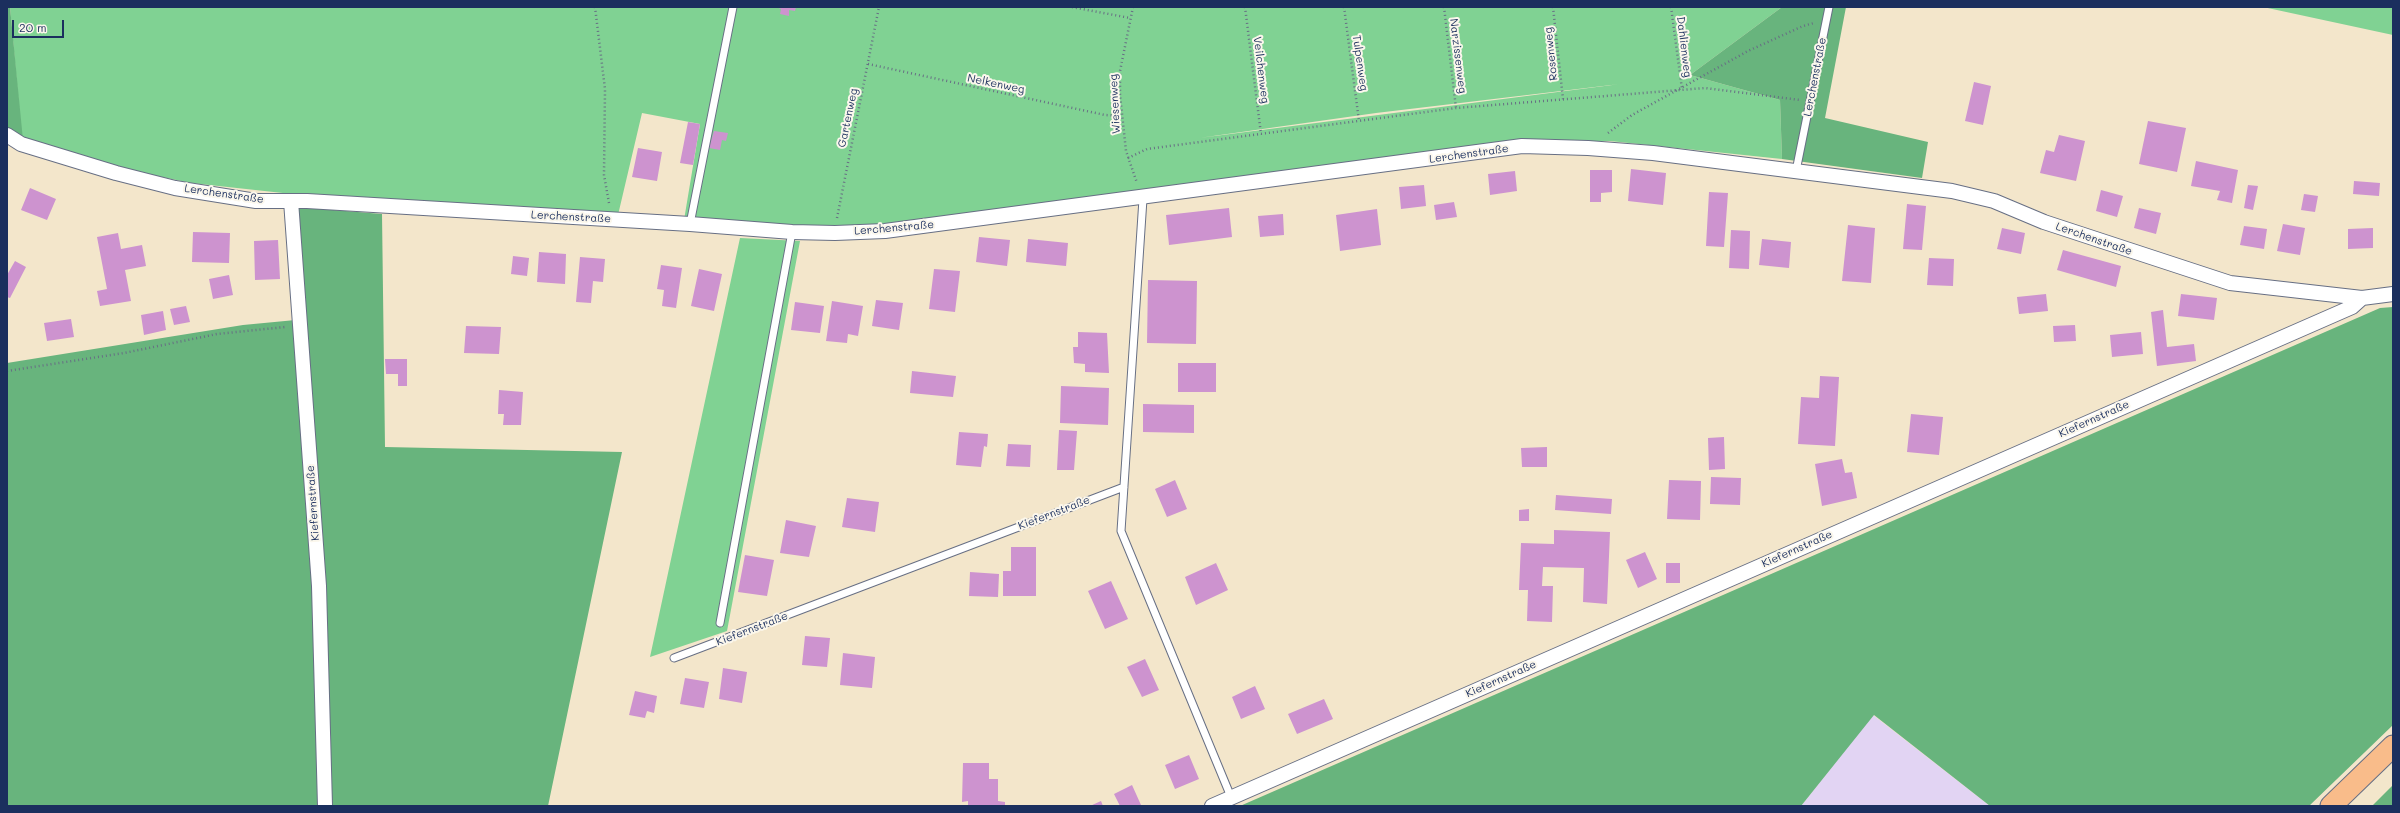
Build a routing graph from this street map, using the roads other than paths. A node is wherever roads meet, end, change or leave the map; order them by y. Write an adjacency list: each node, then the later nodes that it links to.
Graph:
1 (733, 7): 7 (lane)
2 (1829, 7): 4 (lane, Lerchenstraße)
3 (7, 135): 6 (street, Lerchenstraße)
4 (1796, 171): 5 (street, Lerchenstraße); 10 (street, Lerchenstraße)
5 (1143, 198): 8 (street, Lerchenstraße); 11 (lane)
6 (291, 201): 7 (street, Lerchenstraße); 16 (street, Kiefernstraße)
7 (690, 224): 8 (street, Lerchenstraße)
8 (792, 232): 12 (lane)
9 (2393, 294): 10 (street, Lerchenstraße)
10 (2362, 298): 15 (street, Kiefernstraße)
11 (1124, 487): 13 (lane, Kiefernstraße); 15 (lane)
12 (720, 623)
13 (674, 658)
14 (2393, 746): 18 (main road)
15 (1231, 798): 17 (street, Kiefernstraße)
16 (325, 806)
17 (1212, 806)
18 (2331, 806)

